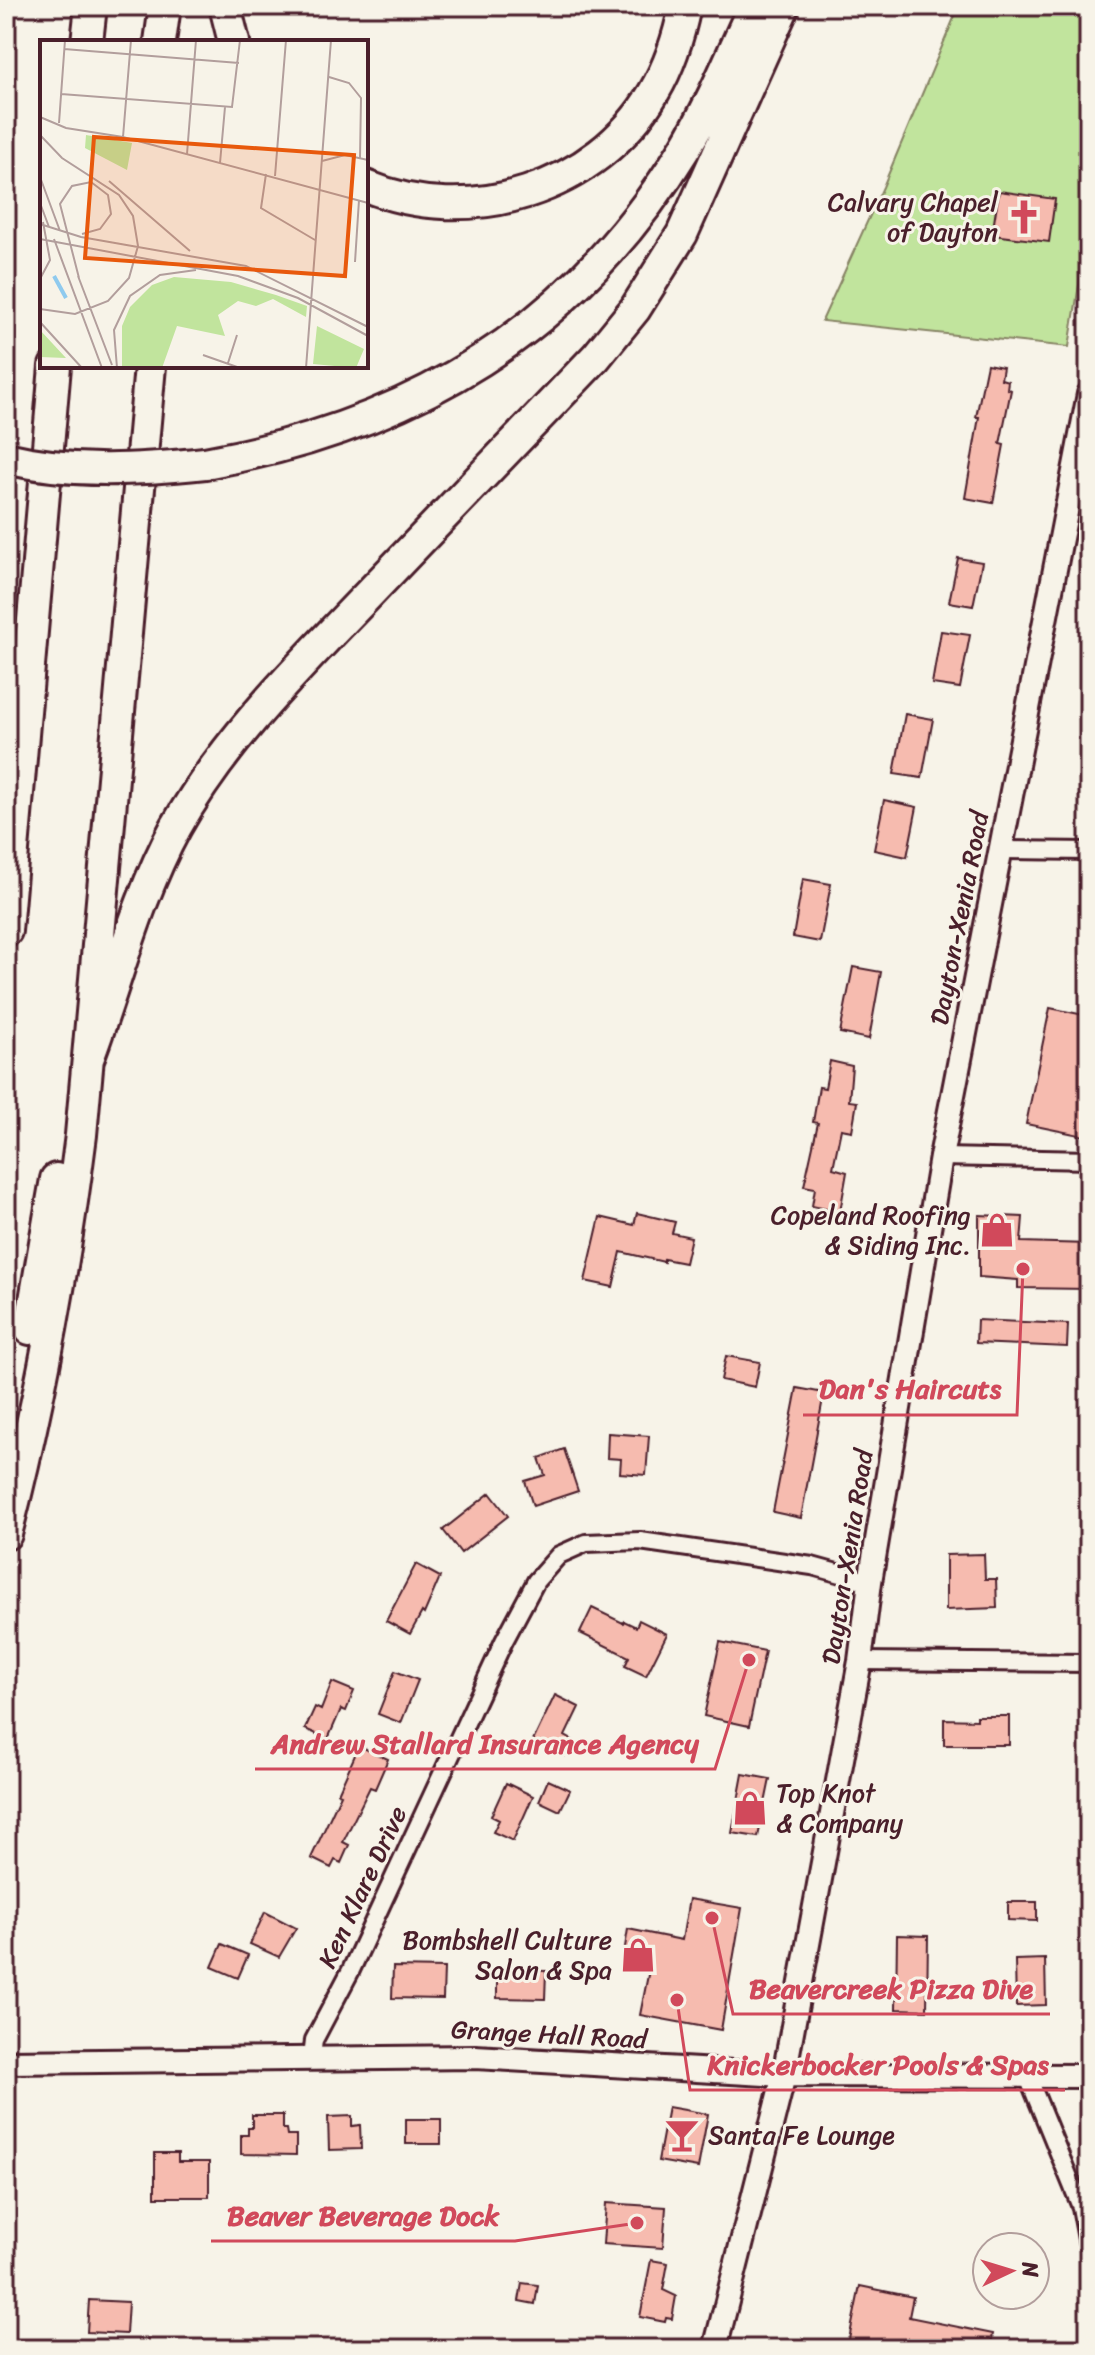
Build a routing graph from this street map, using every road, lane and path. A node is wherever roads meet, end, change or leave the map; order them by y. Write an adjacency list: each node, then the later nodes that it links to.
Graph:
1 (91, 6): 8 (highway)
2 (165, 6): 9 (highway)
3 (184, 6): 10 (highway)
4 (225, 6): 11 (highway)
5 (685, 6): 12 (highway)
6 (754, 6): 17 (highway, bridge)
7 (784, 6): 21 (highway)
8 (87, 40)
9 (160, 40)
10 (179, 40)
11 (234, 40)
12 (368, 187)
13 (55, 368): 20 (highway)
14 (130, 368): 24 (highway)
15 (150, 368): 21 (highway)
16 (1089, 394): 18 (main road, Dayton-Xenia Road)
17 (6, 458)
18 (1001, 850): 19 (street); 22 (main road, Dayton-Xenia Road)
19 (1089, 851)
20 (6, 931)
21 (88, 1059): 25 (highway)
22 (941, 1157): 23 (street); 26 (main road, Dayton-Xenia Road)
23 (1089, 1160)
24 (6, 1448)
25 (6, 1534)
26 (870, 1582): 27 (main road, Dayton-Xenia Road); 29 (street, Ken Klare Drive)
27 (860, 1661): 28 (street); 31 (main road, Dayton-Xenia Road)
28 (1089, 1663)
29 (312, 2057): 30 (main road, Grange Hall Road); 31 (main road, Grange Hall Road)
30 (6, 2062)
31 (784, 2075): 33 (main road, Grange Hall Road); 35 (main road, Dayton-Xenia Road)
32 (1089, 2076): 33 (main road, Grange Hall Road)
33 (1028, 2077): 34 (street)
34 (1089, 2250)
35 (715, 2349)

